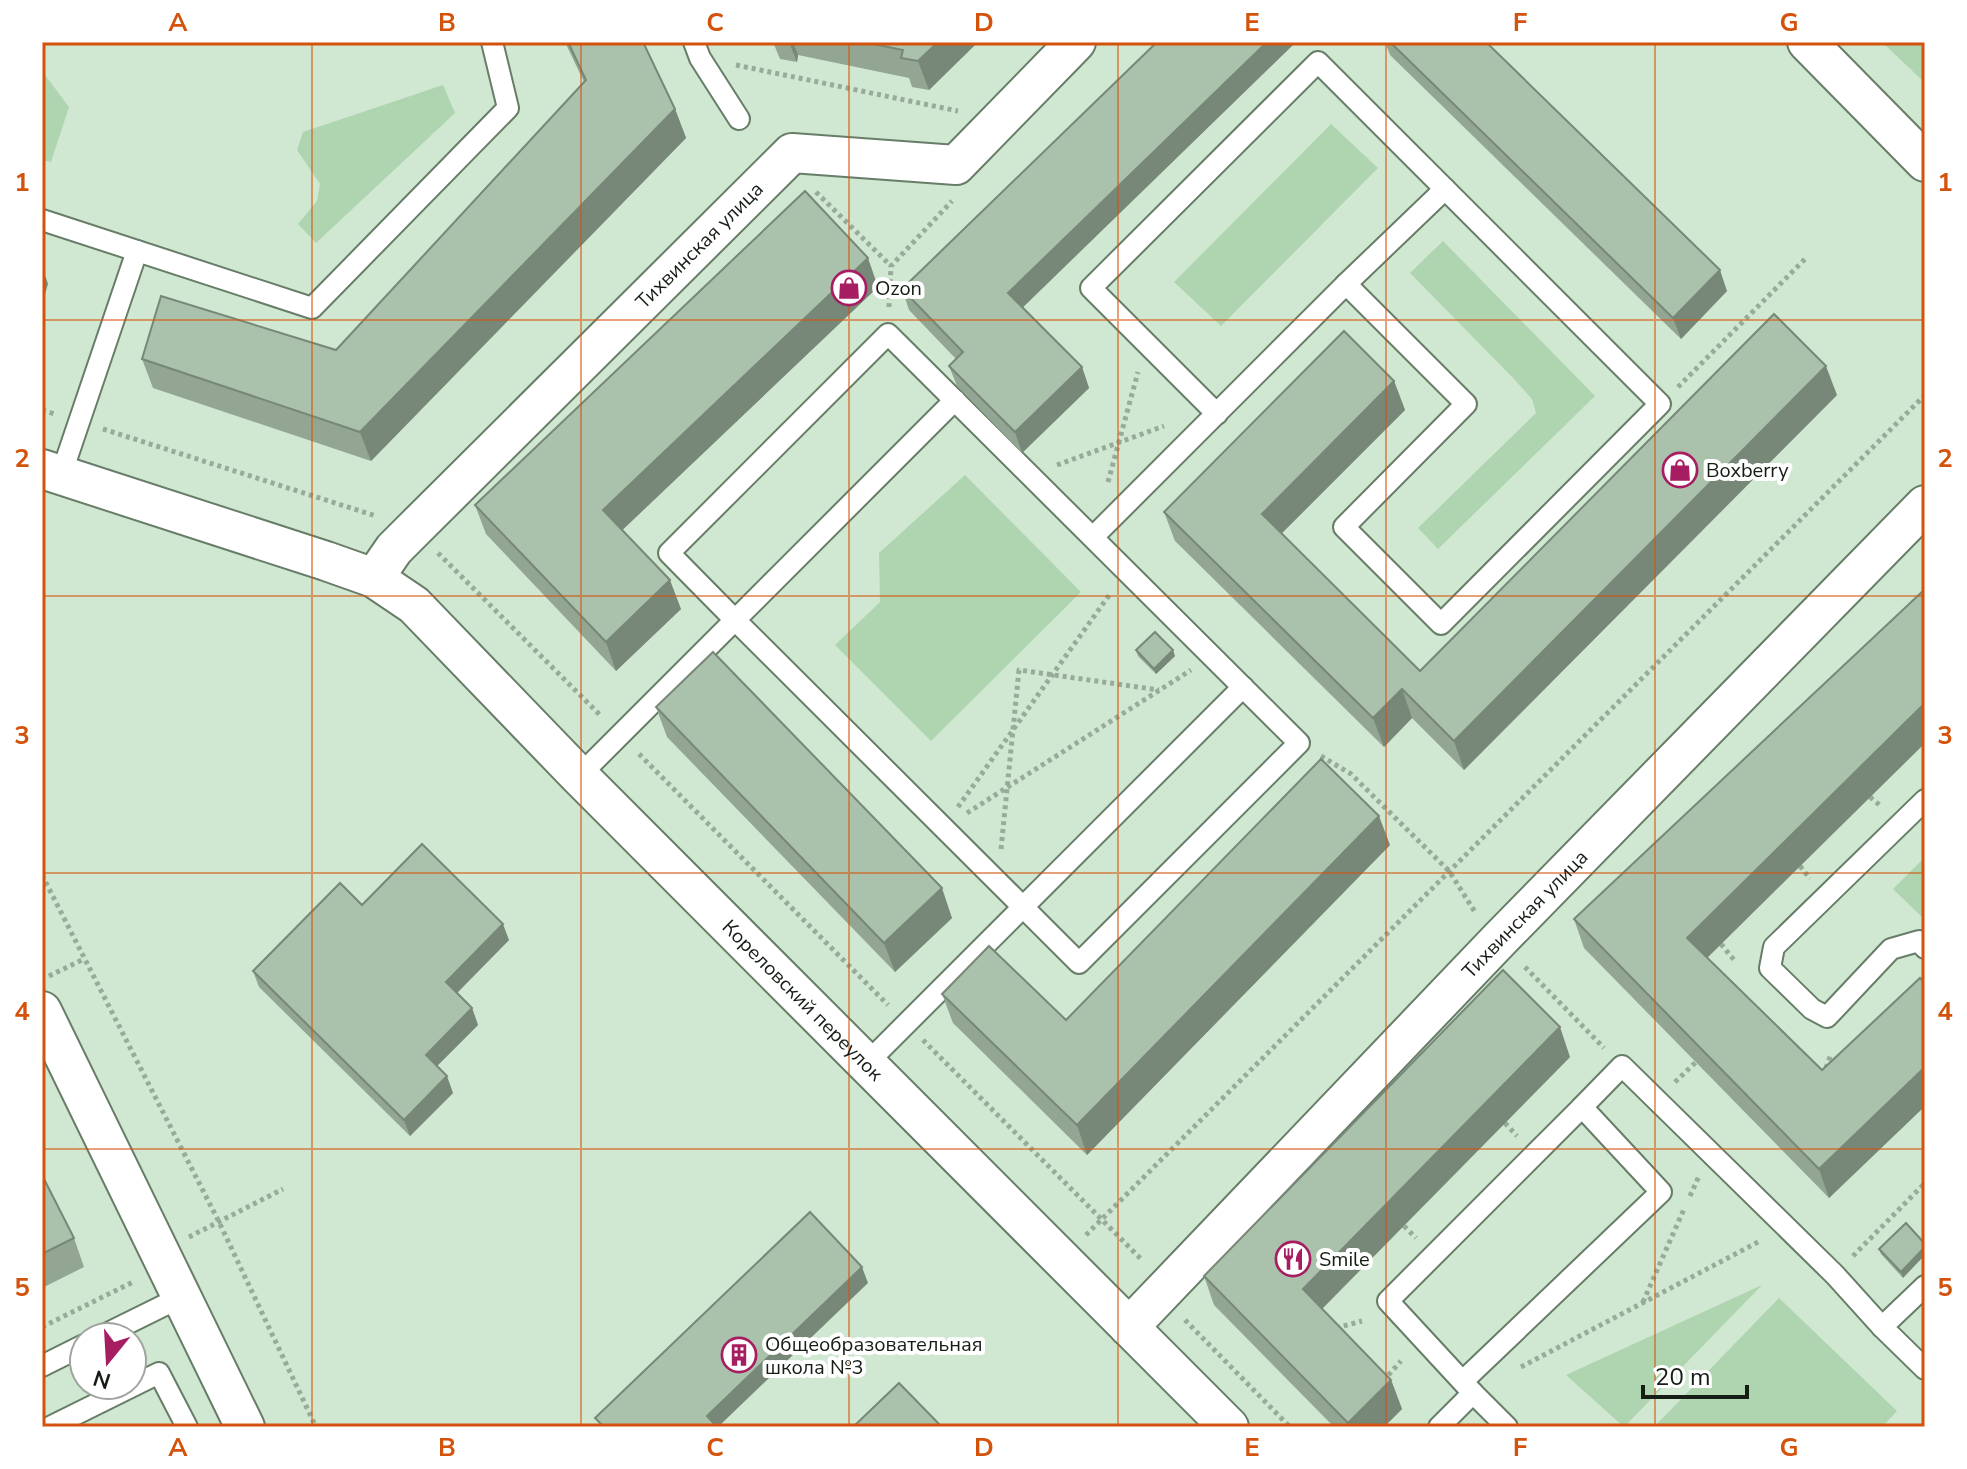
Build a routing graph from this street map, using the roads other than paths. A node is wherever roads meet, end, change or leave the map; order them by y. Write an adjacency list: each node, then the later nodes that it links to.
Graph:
1 (492, 42): 9 (lane)
2 (1076, 42): 16 (street, Тихвинская улица)
3 (1807, 42): 6 (street)
4 (697, 50): 5 (lane)
5 (739, 119)
6 (1925, 162)
7 (1445, 189): 10 (lane); 10 (lane); 12 (lane)
8 (42, 220): 9 (lane)
9 (137, 251): 13 (lane)
10 (1346, 284): 12 (lane)
11 (955, 400): 15 (lane); 17 (lane); 17 (lane)
12 (1217, 414): 15 (lane)
13 (52, 472): 16 (street, Кореловский переулок)
14 (1925, 505): 29 (street, Тихвинская улица)
15 (1093, 537): 18 (lane)
16 (374, 578): 19 (street, Кореловский переулок)
17 (735, 620): 19 (lane); 21 (lane)
18 (1243, 687): 21 (lane); 21 (lane)
19 (579, 776): 24 (street, Кореловский переулок)
20 (1925, 800): 22 (lane)
21 (1023, 907): 24 (lane)
22 (1925, 948)
23 (43, 995): 27 (street)
24 (866, 1064): 29 (street, Кореловский переулок)
25 (1582, 1107): 30 (lane); 34 (lane); 34 (lane)
26 (1925, 1286): 30 (lane)
27 (181, 1297): 28 (lane); 37 (street)
28 (132, 1321)
29 (1129, 1327): 38 (street, Кореловский переулок)
30 (1882, 1327): 33 (lane)
31 (68, 1353): 32 (lane)
32 (42, 1366)
33 (1925, 1369)
34 (1468, 1387): 39 (lane); 40 (lane)
35 (50, 1427): 36 (lane)
36 (187, 1427)
37 (245, 1427)
38 (1229, 1427)
39 (1439, 1427)
40 (1507, 1427)

